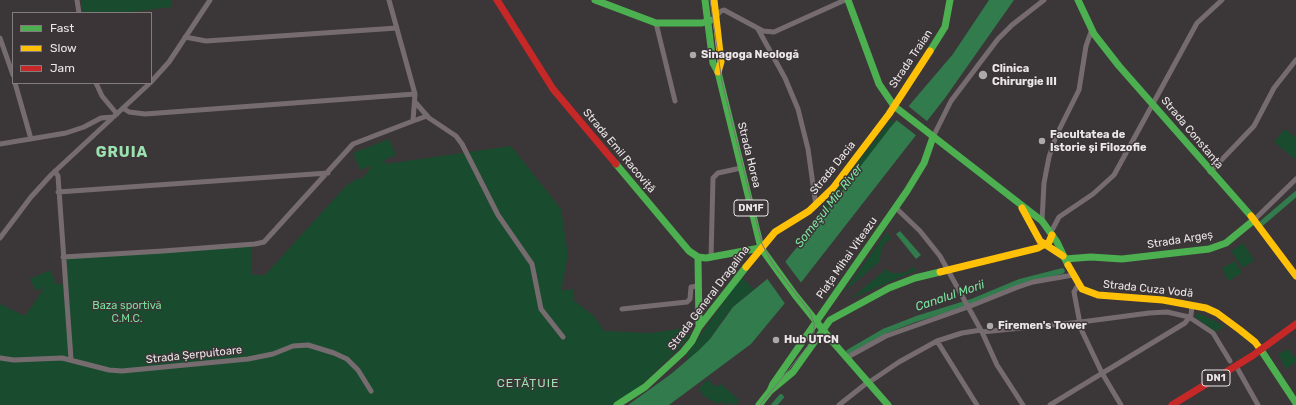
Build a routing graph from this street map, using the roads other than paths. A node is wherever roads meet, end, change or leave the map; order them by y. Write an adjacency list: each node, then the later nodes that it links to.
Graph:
1 (77, 0): 13 (street)
2 (210, 0): 20 (street)
3 (389, 0): 17 (street)
4 (497, 0): 58 (main road, Strada Emil Racoviță)
5 (595, 0): 16 (main road)
6 (705, 0): 15 (main road, Strada Horea / DN1F)
7 (714, 0): 14 (main road, Strada Horea / DN1F)
8 (846, 0): 18 (street); 33 (main road)
9 (950, 0): 33 (main road, Strada Traian)
10 (1044, 0): 38 (street)
11 (1078, 0): 19 (main road, Strada Constanța)
12 (1222, 0): 32 (street)
13 (79, 12)
14 (716, 17): 15 (main road); 18 (street); 24 (main road, Strada Horea / DN1F)
15 (706, 22): 16 (main road); 24 (main road, Strada Horea / DN1F)
16 (656, 24): 30 (street)
17 (397, 28): 20 (street); 29 (street)
18 (758, 29): 48 (street)
19 (1092, 29): 32 (main road, Strada Constanța); 50 (street)
20 (185, 37): 25 (street)
21 (0, 38): 23 (street)
22 (1296, 60): 43 (street)
23 (12, 72)
24 (718, 72): 41 (main road, Strada Horea / DN1F)
25 (152, 80)
26 (15, 84): 39 (street)
27 (96, 84): 35 (street)
28 (148, 84): 34 (street)
29 (415, 94): 31 (street); 34 (street)
30 (675, 101)
31 (415, 102): 36 (street); 37 (street)
32 (1153, 103): 43 (main road, Strada Constanța); 52 (street)
33 (894, 106): 38 (main road); 48 (main road, Strada Dacia)
34 (123, 108): 35 (street)
35 (115, 116): 39 (street); 42 (street)
36 (427, 116): 37 (street); 77 (street)
37 (413, 121): 44 (street)
38 (933, 137): 47 (main road); 49 (main road, Piața Mihai Viteazu)
39 (31, 138): 40 (street)
40 (0, 144)
41 (742, 168): 55 (main road, Strada Horea / DN1F); 59 (street)
42 (55, 171): 46 (street); 53 (street)
43 (1210, 172): 51 (main road, Strada Constanța)
44 (328, 173): 46 (street); 57 (street)
45 (1296, 179): 51 (street, Strada Argeș)
46 (58, 192): 57 (street)
47 (1017, 203): 50 (main road); 54 (main road)
48 (816, 206): 55 (main road, Strada Dacia)
49 (896, 208): 62 (street); 71 (main road, Piața Mihai Viteazu)
50 (1042, 220): 52 (main road)
51 (1254, 220): 60 (main road, Strada Argeș); 64 (main road, Strada Constanța)
52 (1051, 233): 54 (main road); 60 (main road)
53 (0, 238)
54 (1046, 244): 60 (main road); 62 (main road)
55 (761, 248): 56 (main road); 61 (main road, Strada General Dragalina); 71 (main road, Strada Horea / DN1F)
56 (737, 252): 59 (main road); 61 (main road)
57 (63, 257): 82 (street)
58 (698, 257): 59 (main road); 66 (main road)
59 (711, 258)
60 (1064, 258): 63 (main road)
61 (745, 267): 74 (main road, Strada General Dragalina)
62 (947, 269): 68 (street); 75 (main road)
63 (1073, 275): 65 (main road); 68 (street)
64 (1296, 276)
65 (1078, 285): 67 (main road, Strada Cuza Vodă); 72 (street)
66 (698, 286): 69 (street); 74 (main road)
67 (1192, 305): 70 (street); 79 (main road, Strada Cuza Vodă)
68 (968, 307): 76 (street); 81 (street)
69 (622, 309)
70 (1189, 318): 72 (street); 83 (street); 84 (street)
71 (816, 320): 75 (main road, DN1F); 87 (main road, Piața Mihai Viteazu)
72 (1079, 322): 76 (street); 84 (street)
73 (1296, 324): 79 (main road, DN1)
74 (700, 327): 89 (main road, Strada General Dragalina)
75 (824, 330): 81 (main road, DN1F); 87 (main road)
76 (982, 331): 78 (street); 94 (street)
77 (563, 337)
78 (937, 341): 85 (street); 93 (street)
79 (1261, 350): 83 (main road, DN1); 88 (main road, Strada Cuza Vodă)
80 (0, 358): 82 (street, Strada Șerpuitoare)
81 (846, 358): 85 (main road, DN1F)
82 (71, 359): 86 (street, Strada Șerpuitoare)
83 (1233, 364): 97 (main road, DN1); 98 (street)
84 (1102, 373): 95 (street); 96 (street)
85 (868, 383): 91 (street); 92 (main road, DN1F)
86 (371, 391)
87 (770, 391): 90 (main road)
88 (1296, 403)
89 (617, 405)
90 (759, 405)
91 (839, 405)
92 (888, 405)
93 (977, 405)
94 (1023, 405)
95 (1050, 405)
96 (1121, 405)
97 (1172, 405)
98 (1258, 405)

